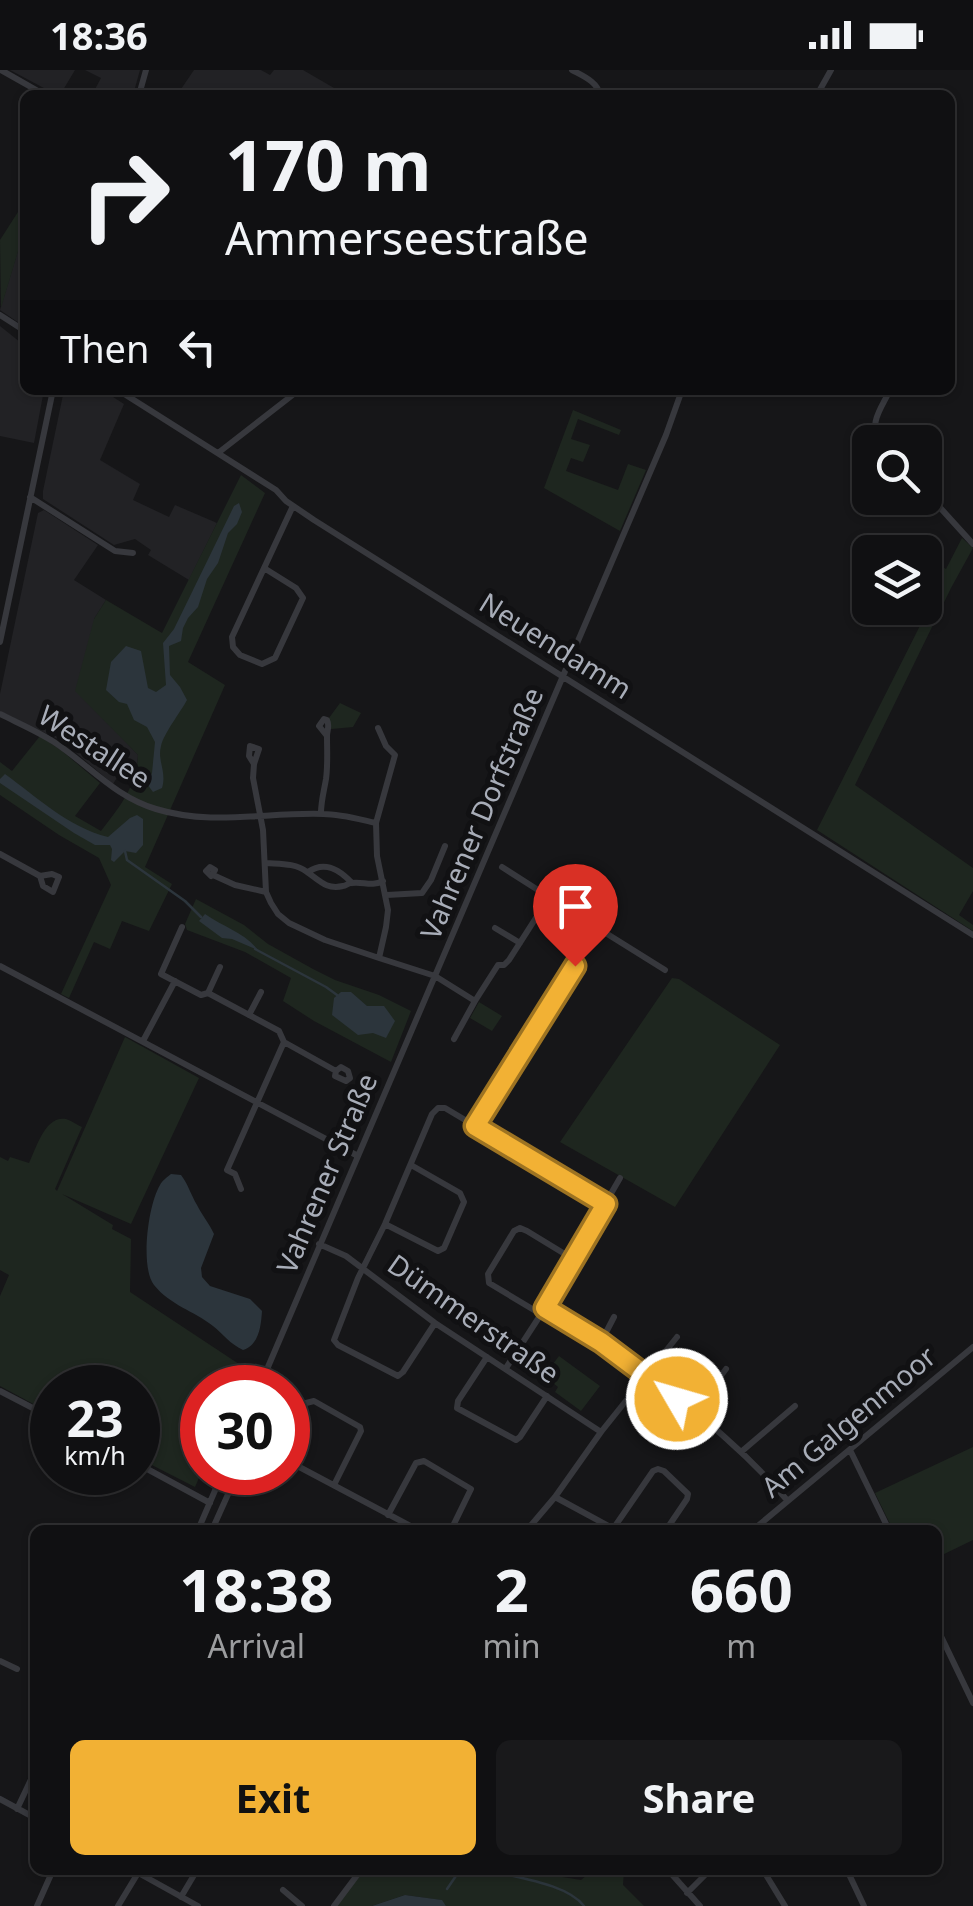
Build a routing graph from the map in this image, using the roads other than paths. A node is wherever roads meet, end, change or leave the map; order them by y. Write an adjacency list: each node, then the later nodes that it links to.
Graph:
1 (1, 70): 3 (street)
2 (572, 70): 4 (street)
3 (36, 90)
4 (599, 90)
5 (51, 395): 12 (street)
6 (126, 395): 11 (street, Neuendamm)
7 (293, 395): 11 (street)
8 (680, 395): 19 (street, Vahrener Dorfstraße)
9 (888, 395): 10 (street)
10 (874, 425)
11 (218, 453): 13 (street, Neuendamm)
12 (30, 497): 16 (street); 18 (street)
13 (293, 506): 17 (street); 19 (street, Neuendamm)
14 (942, 510): 15 (street)
15 (973, 544)
16 (133, 553)
17 (264, 568): 17 (street)
18 (0, 642)
19 (564, 676): 42 (street, Neuendamm); 48 (street, Vahrener Dorfstraße)
20 (0, 714): 25 (street, Westallee)
21 (378, 728): 26 (street)
22 (327, 736): 24 (street)
23 (254, 764): 25 (street)
24 (321, 814): 25 (street, Westallee); 26 (street, Westallee)
25 (260, 816): 29 (street)
26 (376, 823): 34 (street)
27 (446, 846): 38 (street)
28 (0, 854): 32 (street)
29 (266, 863): 31 (street); 37 (street)
30 (502, 867): 36 (street)
31 (308, 872): 35 (street); 35 (street)
32 (40, 876)
33 (213, 876): 37 (street)
34 (383, 881): 35 (street); 38 (street)
35 (352, 882)
36 (544, 890)
37 (266, 892): 44 (street)
38 (386, 895): 44 (street)
39 (182, 927): 49 (street)
40 (495, 928): 43 (street)
41 (598, 928): 43 (street); 47 (street); 59 (street)
42 (973, 935)
43 (520, 944): 52 (street)
44 (379, 958): 48 (street)
45 (0, 966): 55 (street)
46 (220, 967): 51 (street)
47 (664, 970)
48 (435, 976): 52 (street); 60 (street, Vahrener Straße)
49 (175, 981): 51 (street); 55 (street)
50 (262, 992): 53 (street)
51 (208, 993): 53 (street)
52 (476, 1002): 54 (street)
53 (249, 1015): 56 (street)
54 (454, 1039)
55 (143, 1041): 58 (street)
56 (284, 1042): 57 (street); 58 (street)
57 (336, 1071)
58 (257, 1101): 60 (street); 63 (street)
59 (475, 1126): 61 (street); 64 (street)
60 (358, 1156): 66 (street, Vahrener Straße)
61 (411, 1164): 65 (street); 65 (street)
62 (620, 1178): 64 (street)
63 (242, 1189)
64 (606, 1204): 67 (street)
65 (386, 1224): 68 (street)
66 (319, 1244): 68 (street, Dümmerstraße); 76 (street, Vahrener Straße)
67 (573, 1259): 69 (street); 69 (street)
68 (365, 1269): 71 (street, Dümmerstraße); 71 (street)
69 (542, 1310): 73 (street); 77 (street)
70 (614, 1317): 73 (street)
71 (435, 1323): 75 (street, Dümmerstraße)
72 (678, 1337): 79 (street)
73 (601, 1342): 79 (street)
74 (973, 1347): 87 (street, Am Galgenmoor)
75 (487, 1357): 77 (street, Dümmerstraße); 81 (street)
76 (269, 1365)
77 (506, 1368): 81 (street, Dümmerstraße)
78 (726, 1369): 85 (street)
79 (646, 1374): 85 (street); 86 (street)
80 (0, 1392): 84 (street)
81 (547, 1396): 86 (street, Dümmerstraße)
82 (310, 1403): 91 (street)
83 (795, 1406): 88 (street)
84 (30, 1407)
85 (693, 1412): 88 (street)
86 (600, 1432): 94 (street)
87 (850, 1450): 95 (street, Am Galgenmoor); 107 (street)
88 (741, 1452): 95 (street)
89 (310, 1472): 91 (street)
90 (160, 1476): 96 (street)
91 (334, 1485): 97 (street)
92 (213, 1495): 96 (street)
93 (228, 1495): 99 (street)
94 (555, 1497): 102 (street); 103 (street)
95 (787, 1500): 106 (street, Am Galgenmoor)
96 (210, 1503): 98 (street)
97 (388, 1515): 100 (street); 101 (street)
98 (200, 1525)
99 (214, 1525)
100 (408, 1525)
101 (453, 1525)
102 (530, 1525)
103 (605, 1525)
104 (617, 1525): 105 (street)
105 (670, 1525)
106 (759, 1525)
107 (886, 1525)
108 (942, 1638): 111 (street)
109 (0, 1660): 110 (street)
110 (16, 1669)
111 (973, 1703)
112 (30, 1782): 114 (street)
113 (0, 1799): 114 (street)
114 (17, 1809): 115 (street)
115 (30, 1816)
116 (51, 1875): 128 (street)
117 (134, 1875): 129 (street)
118 (141, 1875): 127 (street)
119 (194, 1875): 127 (street)
120 (357, 1875): 132 (street)
121 (672, 1875): 126 (street)
122 (705, 1875): 126 (street)
123 (765, 1875): 134 (street)
124 (848, 1875): 135 (street)
125 (282, 1890): 131 (street)
126 (687, 1893): 133 (street)
127 (181, 1897): 130 (street)
128 (37, 1906)
129 (118, 1906)
130 (198, 1906)
131 (302, 1906)
132 (334, 1906)
133 (700, 1906)
134 (785, 1906)
135 (864, 1906)

